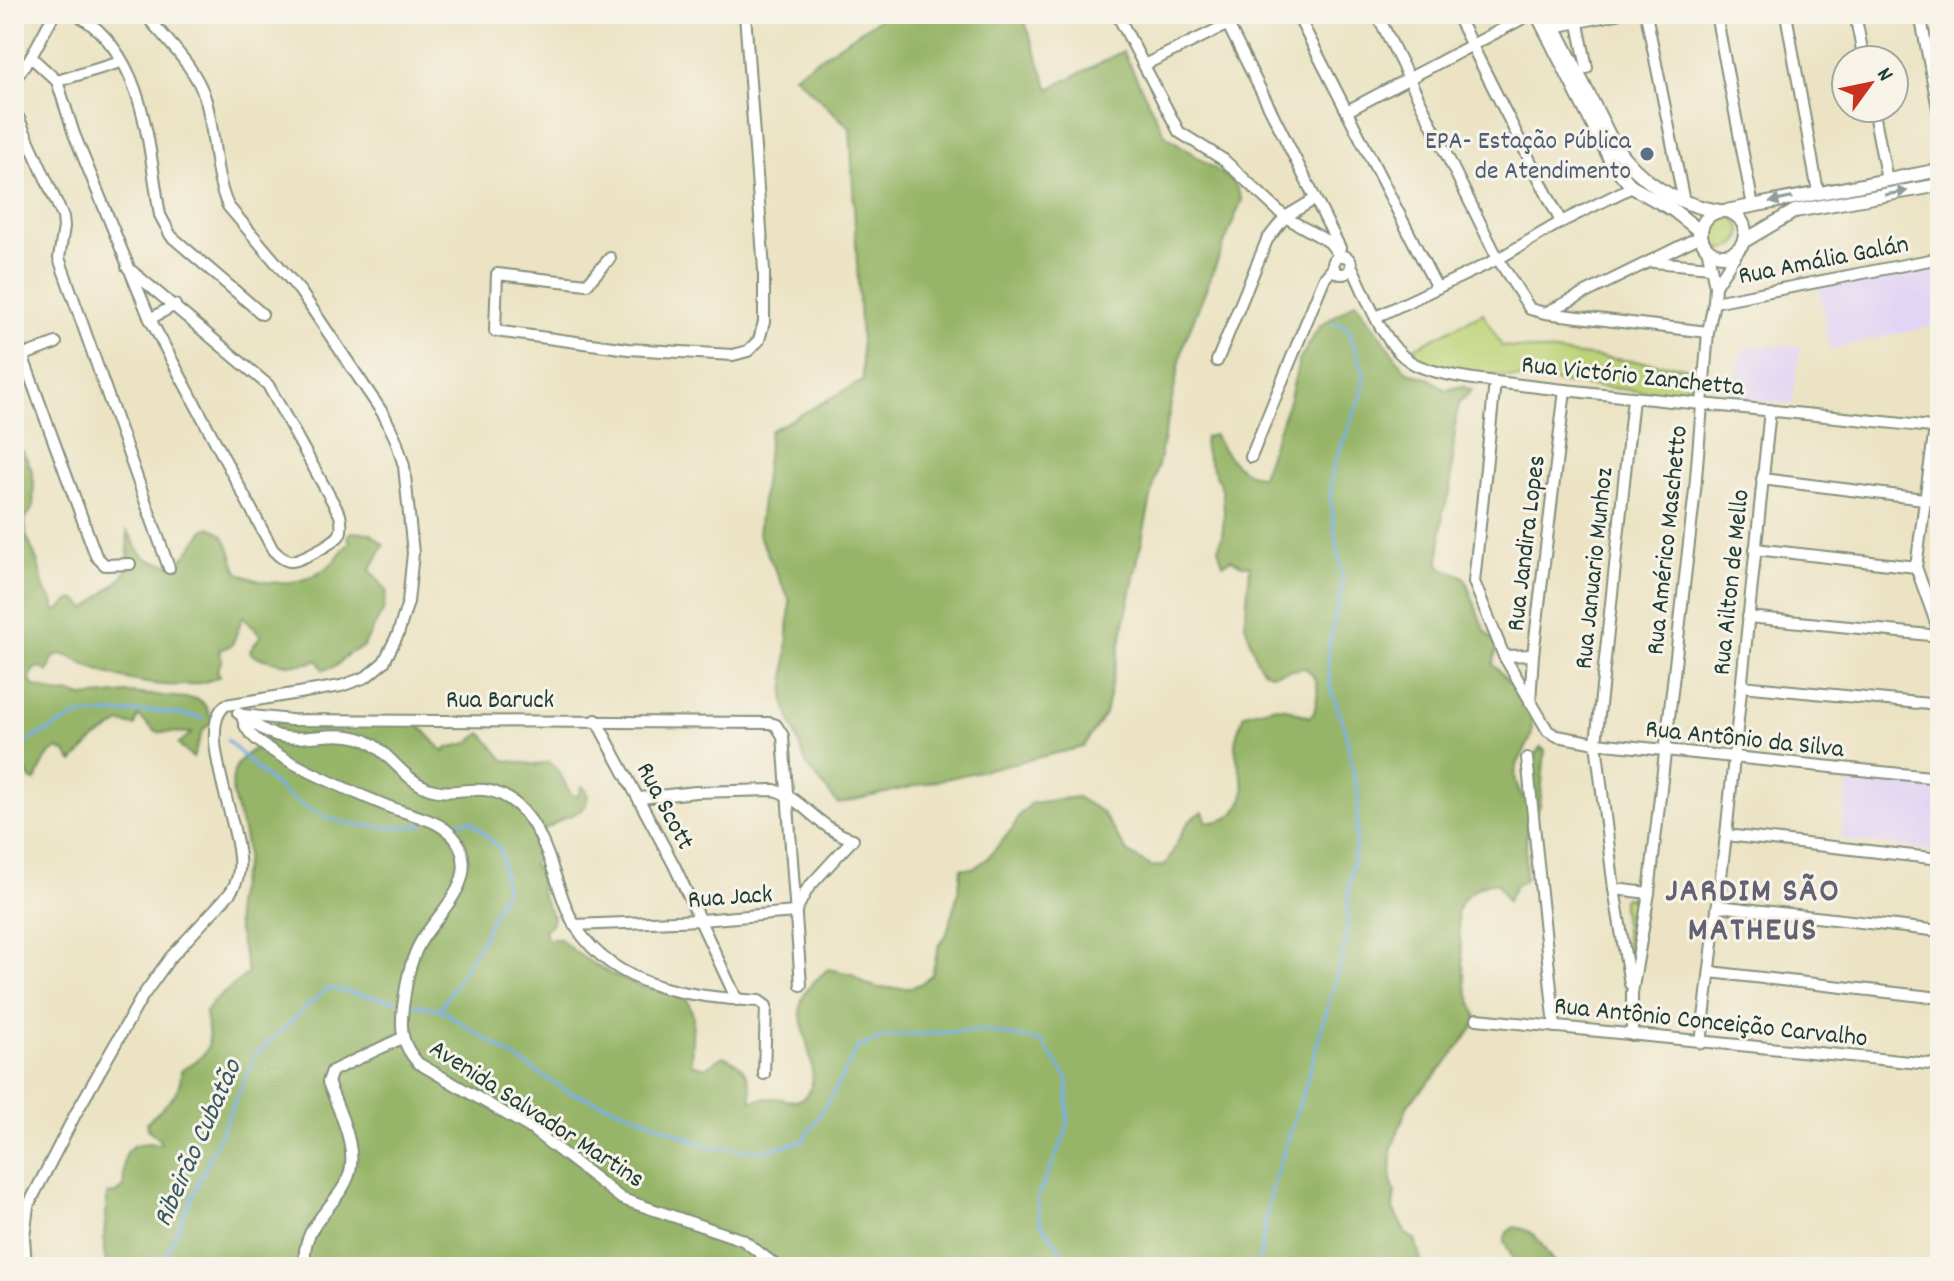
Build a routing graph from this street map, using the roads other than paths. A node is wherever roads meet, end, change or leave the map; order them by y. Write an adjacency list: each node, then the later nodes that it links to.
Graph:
1 (145, 14): 88 (street)
2 (745, 14): 48 (street)
3 (1117, 14): 25 (street)
4 (1249, 14): 19 (street)
5 (1297, 14): 31 (street)
6 (1377, 14): 27 (street)
7 (1456, 14): 21 (street)
8 (1534, 14): 21 (street); 37 (street)
9 (1548, 14): 20 (street)
10 (1617, 14): 18 (street)
11 (1646, 14): 40 (street)
12 (1716, 14): 41 (street)
13 (1786, 14): 38 (street)
14 (1855, 14): 22 (street)
15 (1920, 14): 32 (street)
16 (52, 15): 23 (street)
17 (81, 17): 24 (street)
18 (1577, 18): 20 (street); 26 (street)
19 (1228, 25): 25 (street); 39 (street)
20 (1554, 27): 40 (street)
21 (1472, 44): 27 (street); 44 (street)
22 (1861, 44)
23 (31, 57): 28 (street); 29 (street)
24 (121, 62): 29 (street); 60 (street)
25 (1144, 65): 43 (street)
26 (1587, 68)
27 (1409, 76): 31 (street); 50 (street)
28 (14, 80)
29 (57, 81): 53 (street)
30 (14, 108): 81 (street)
31 (1347, 111): 56 (street)
32 (1940, 119)
33 (1876, 124): 35 (street)
34 (1940, 170): 35 (street)
35 (1887, 180): 38 (street)
36 (1940, 185): 46 (street, one-way to 36)
37 (1632, 187): 44 (street); 45 (street)
38 (1818, 192): 41 (street, one-way to 41)
39 (1315, 199): 43 (street); 52 (street)
40 (1684, 202): 42 (street)
41 (1753, 206): 42 (street)
42 (1722, 211): 45 (street); 46 (street)
43 (1285, 217): 52 (street); 67 (street)
44 (1561, 222): 50 (street)
45 (1701, 234): 47 (street); 51 (street)
46 (1742, 244): 47 (street); 55 (street, Rua Américo Maschetto)
47 (1707, 248): 54 (street, Rua Américo Maschetto)
48 (610, 258)
49 (1940, 258): 57 (street, Rua Amália Galán)
50 (1498, 259): 56 (street); 59 (street)
51 (1651, 262): 54 (street); 59 (street)
52 (1341, 264): 61 (street, Rua Victório Zanchetta); 74 (street)
53 (127, 267): 58 (street); 62 (street)
54 (1711, 267): 55 (street, Rua Américo Maschetto)
55 (1715, 286): 57 (street, Rua Américo Maschetto)
56 (1437, 288): 61 (street)
57 (1714, 302): 63 (street, Rua Américo Maschetto)
58 (175, 305): 62 (street); 62 (street)
59 (1545, 313): 63 (street)
60 (262, 314)
61 (1376, 317): 68 (street, Rua Victório Zanchetta)
62 (150, 319)
63 (1708, 332): 71 (street, Rua Américo Maschetto)
64 (14, 333): 66 (street)
65 (56, 343): 66 (street)
66 (18, 357): 79 (street)
67 (1217, 361)
68 (1495, 382): 69 (street, Rua Victório Zanchetta); 85 (street)
69 (1565, 390): 70 (street, Rua Victório Zanchetta); 84 (street, Rua Jandira Lopes)
70 (1633, 398): 71 (street, Rua Victório Zanchetta); 92 (street, Rua Januario Munhoz)
71 (1701, 404): 72 (street, Rua Victório Zanchetta); 93 (street, Rua Américo Maschetto)
72 (1770, 410): 73 (street, Rua Victório Zanchetta); 75 (street, Rua Ailton de Mello)
73 (1937, 428): 76 (street)
74 (1251, 457)
75 (1762, 479): 76 (street); 78 (street, Rua Ailton de Mello)
76 (1926, 499): 77 (street); 80 (street)
77 (1940, 501)
78 (1755, 549): 80 (street); 82 (street, Rua Ailton de Mello)
79 (130, 564)
80 (1916, 567): 83 (street)
81 (169, 568)
82 (1748, 617): 83 (street); 86 (street, Rua Ailton de Mello)
83 (1940, 635)
84 (1533, 655): 85 (street); 87 (street, Rua Jandira Lopes)
85 (1504, 656): 87 (street)
86 (1741, 686): 89 (street); 95 (street, Rua Ailton de Mello)
87 (1530, 702): 92 (street, Rua Antônio da Silva)
88 (226, 705): 90 (street, Rua Baruck); 120 (street)
89 (1940, 705)
90 (242, 715): 91 (street, Rua Baruck); 106 (street); 116 (street, Avenida Salvador Martins)
91 (596, 720): 97 (street, Rua Baruck); 98 (street, Rua Scott)
92 (1596, 743): 93 (street, Rua Antônio da Silva); 101 (street, Rua Januario Munhoz)
93 (1664, 751): 95 (street, Rua Antônio da Silva); 102 (street, Rua Américo Maschetto)
94 (1527, 758): 114 (street)
95 (1732, 758): 96 (street, Rua Antônio da Silva); 99 (street, Rua Ailton de Mello)
96 (1940, 778)
97 (787, 796): 98 (street); 104 (street); 104 (street, Rua Jack)
98 (640, 798): 105 (street, Rua Scott)
99 (1726, 835): 100 (street); 103 (street, Rua Ailton de Mello)
100 (1940, 859)
101 (1614, 889): 102 (street); 110 (street, Rua Januario Munhoz)
102 (1649, 893): 110 (street, Rua Américo Maschetto)
103 (1718, 906): 107 (street); 108 (street, Rua Ailton de Mello)
104 (795, 912): 105 (street, Rua Jack); 109 (street)
105 (701, 920): 106 (street, Rua Jack); 112 (street, Rua Scott)
106 (574, 925): 112 (street)
107 (1940, 931)
108 (1710, 972): 111 (street); 117 (street, Rua Ailton de Mello)
109 (801, 985)
110 (1632, 993): 115 (street)
111 (1940, 998)
112 (737, 1000): 119 (street)
113 (1477, 1019): 114 (street, Rua Antônio Conceição Carvalho)
114 (1555, 1027): 115 (street, Rua Antônio Conceição Carvalho)
115 (1632, 1035): 117 (street, Rua Antônio Conceição Carvalho)
116 (402, 1038): 121 (street); 122 (street, Avenida Salvador Martins)
117 (1701, 1043): 118 (street, Rua Antônio Conceição Carvalho)
118 (1940, 1065)
119 (764, 1074)
120 (26, 1267)
121 (306, 1267)
122 (778, 1267)

